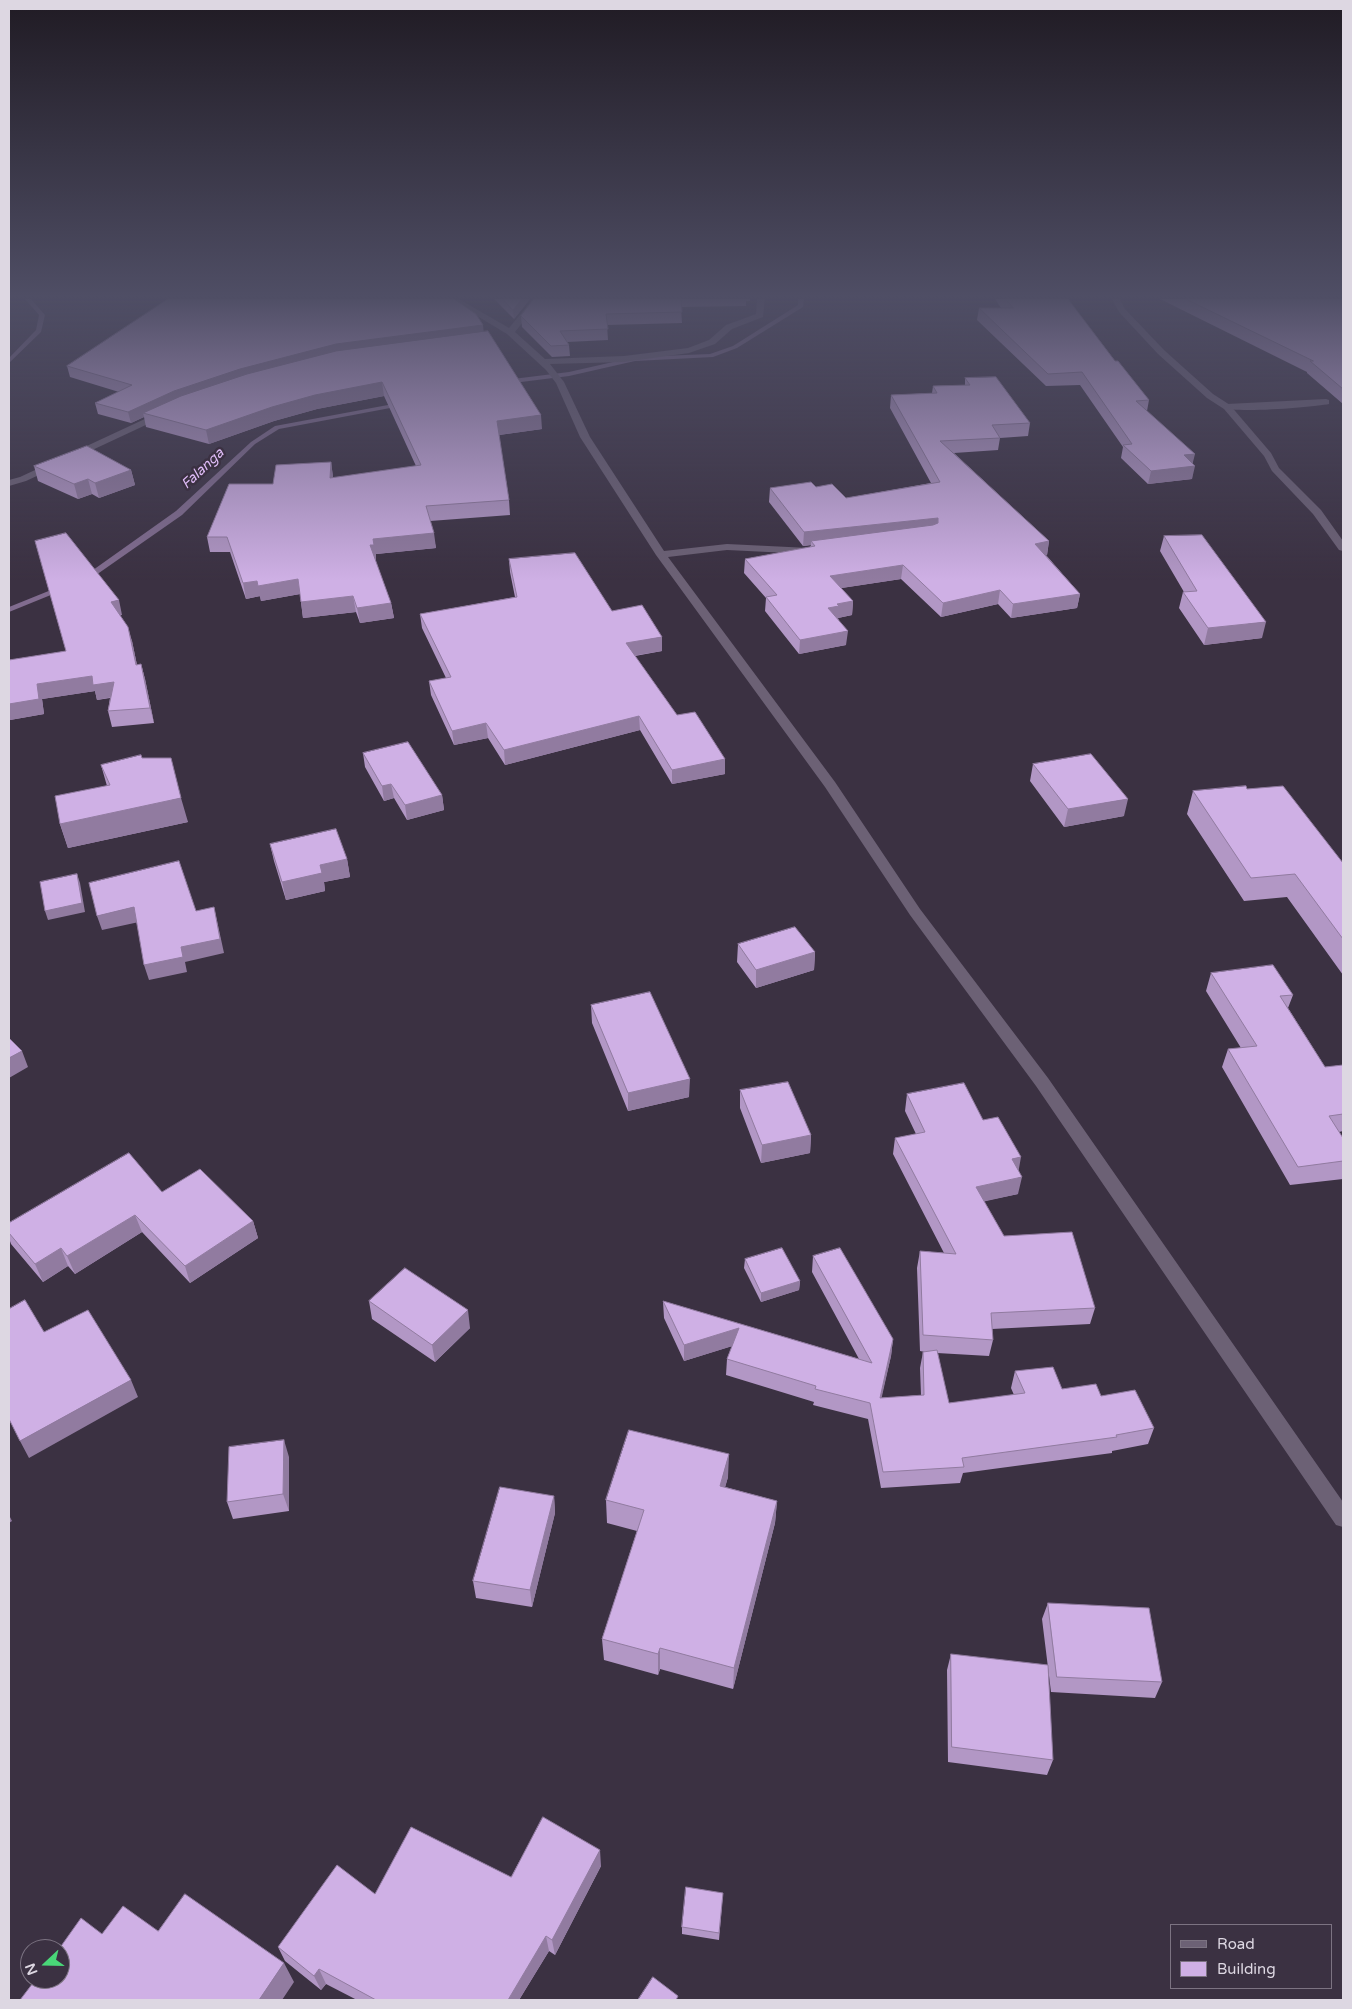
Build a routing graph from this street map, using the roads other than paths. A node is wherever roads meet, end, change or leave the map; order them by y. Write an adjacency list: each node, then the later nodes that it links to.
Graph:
1 (565, 393): 9 (street)
2 (1206, 393): 4 (street)
3 (1326, 402): 4 (street)
4 (1227, 407): 7 (street)
5 (171, 410): 6 (street)
6 (9, 483)
7 (1343, 548)
8 (816, 550): 9 (street)
9 (661, 555): 10 (street)
10 (1342, 1513)

